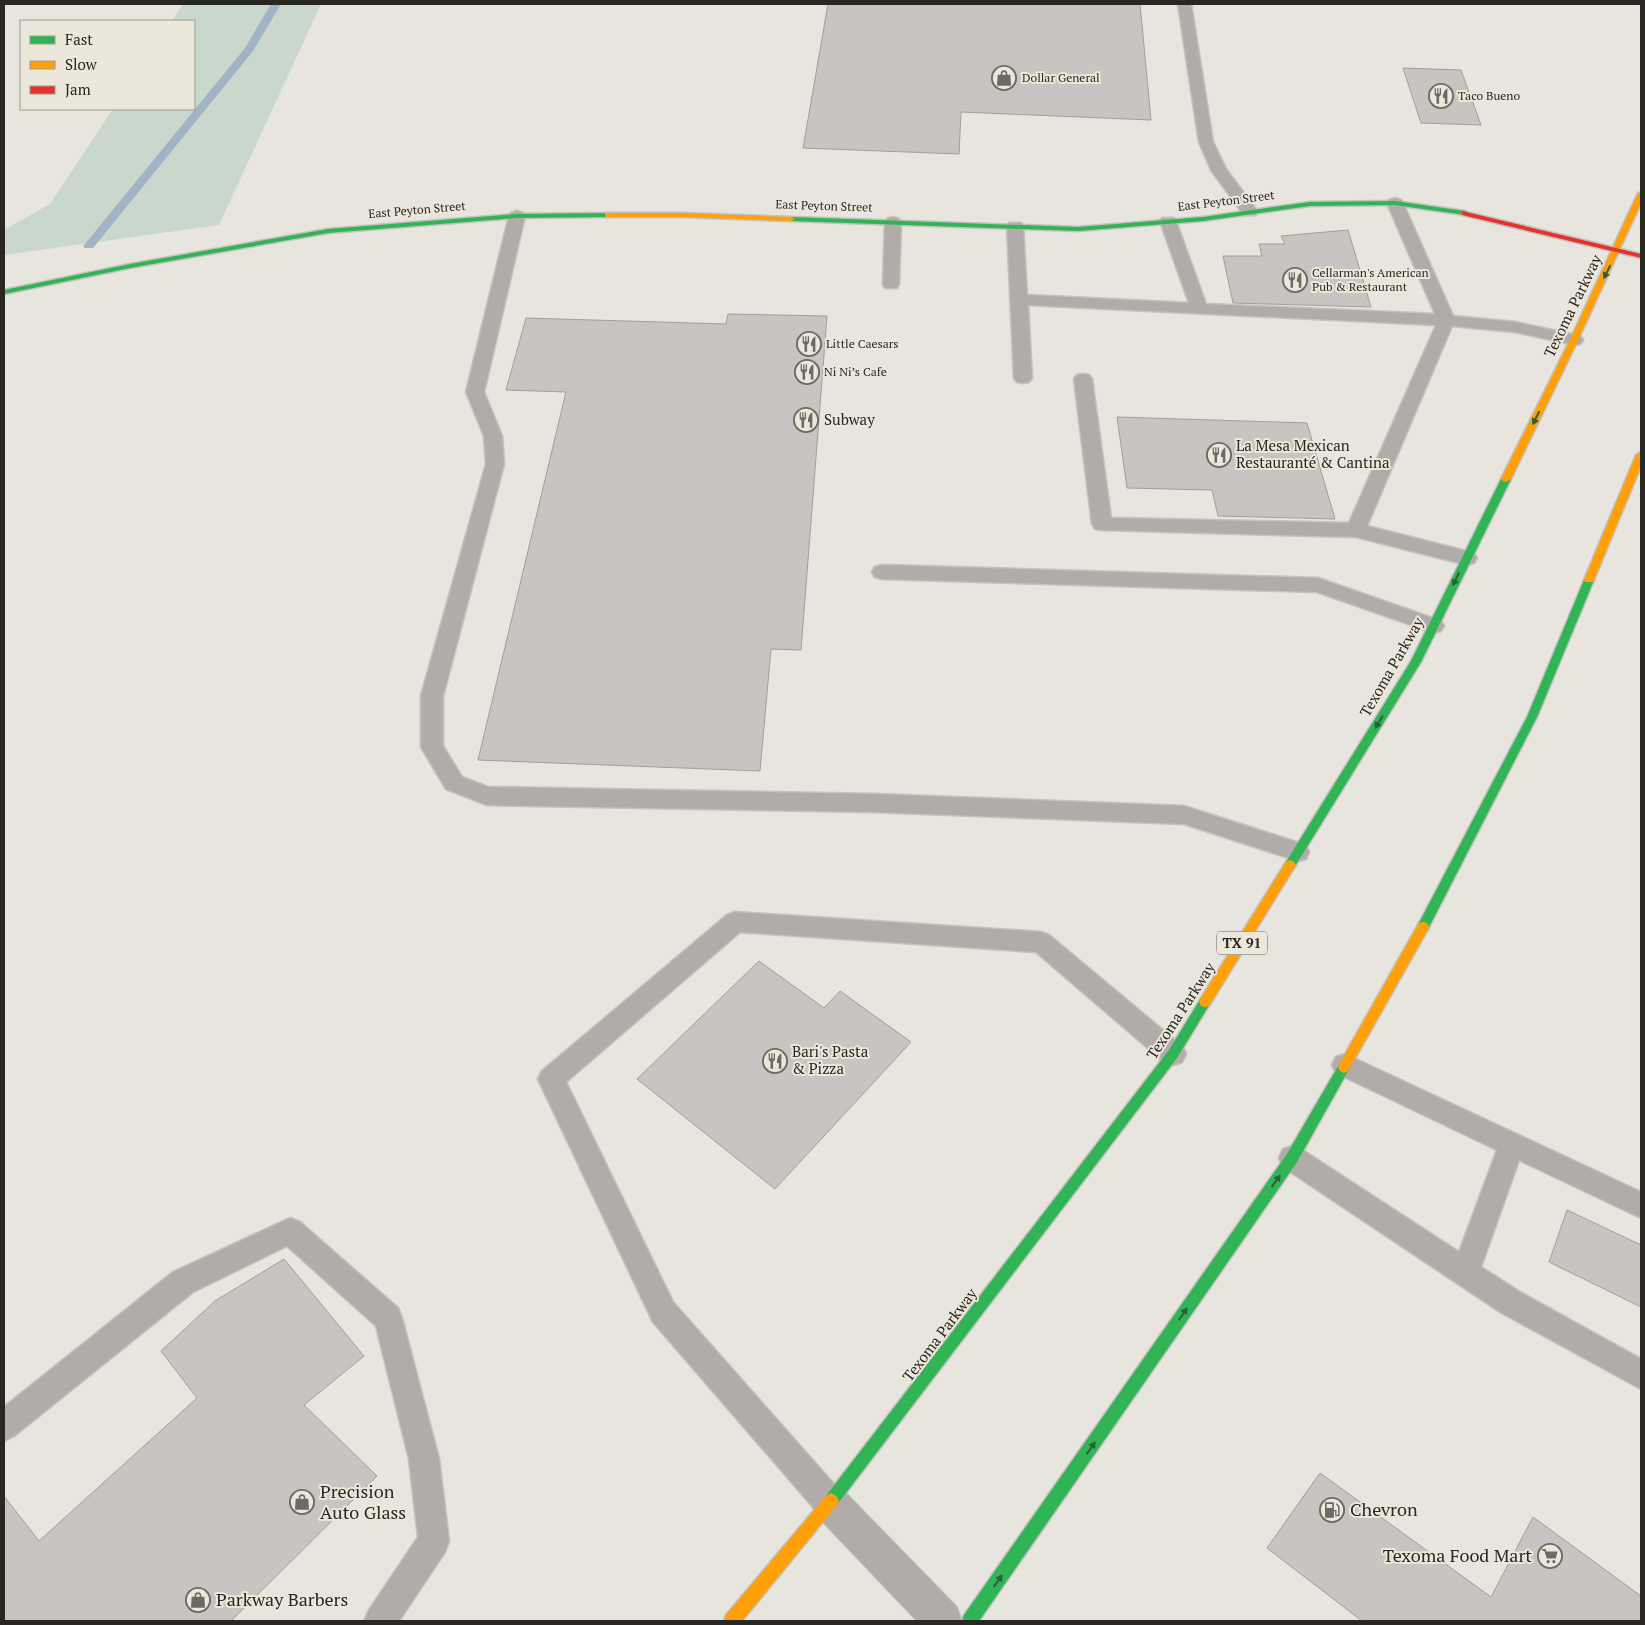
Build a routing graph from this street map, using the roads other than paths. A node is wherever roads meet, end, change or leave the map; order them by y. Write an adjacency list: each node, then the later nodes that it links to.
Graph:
1 (1184, 4): 4 (lane)
2 (1641, 195): 9 (main road, Texoma Parkway / TX 91)
3 (1395, 203): 4 (main road, East Peyton Street); 9 (main road, East Peyton Street); 15 (lane)
4 (1250, 212): 6 (main road, East Peyton Street)
5 (517, 216): 7 (main road, East Peyton Street); 12 (main road, East Peyton Street); 24 (lane)
6 (1168, 221): 8 (main road, East Peyton Street); 14 (lane)
7 (893, 222): 8 (main road, East Peyton Street); 11 (lane)
8 (1015, 226): 13 (lane)
9 (1617, 250): 10 (main road, East Peyton Street); 16 (main road, Texoma Parkway / TX 91, one-way to 16)
10 (1641, 256)
11 (891, 284)
12 (4, 292)
13 (1018, 300): 14 (lane); 17 (lane)
14 (1200, 310): 15 (lane)
15 (1446, 320): 16 (lane); 20 (lane)
16 (1574, 340): 21 (main road, Texoma Parkway / TX 91, one-way to 21)
17 (1022, 378)
18 (1084, 379): 20 (lane)
19 (1641, 455): 26 (main road)
20 (1356, 530): 21 (lane)
21 (1467, 558): 23 (main road, Texoma Parkway / TX 91, one-way to 23)
22 (882, 572): 23 (lane)
23 (1434, 626): 24 (main road, Texoma Parkway / TX 91, one-way to 24)
24 (1298, 852): 25 (main road, Texoma Parkway / TX 91)
25 (1173, 1054): 33 (main road, Texoma Parkway / TX 91); 33 (lane)
26 (1345, 1064): 27 (lane); 28 (main road)
27 (1512, 1144): 29 (lane); 30 (lane)
28 (1292, 1158): 30 (lane); 37 (main road, one-way to 28)
29 (1641, 1205)
30 (1465, 1273): 31 (lane)
31 (1641, 1375)
32 (4, 1426): 34 (lane)
33 (830, 1503): 35 (main road, Texoma Parkway / TX 91); 36 (street)
34 (380, 1621)
35 (732, 1621)
36 (943, 1621)
37 (970, 1621)

